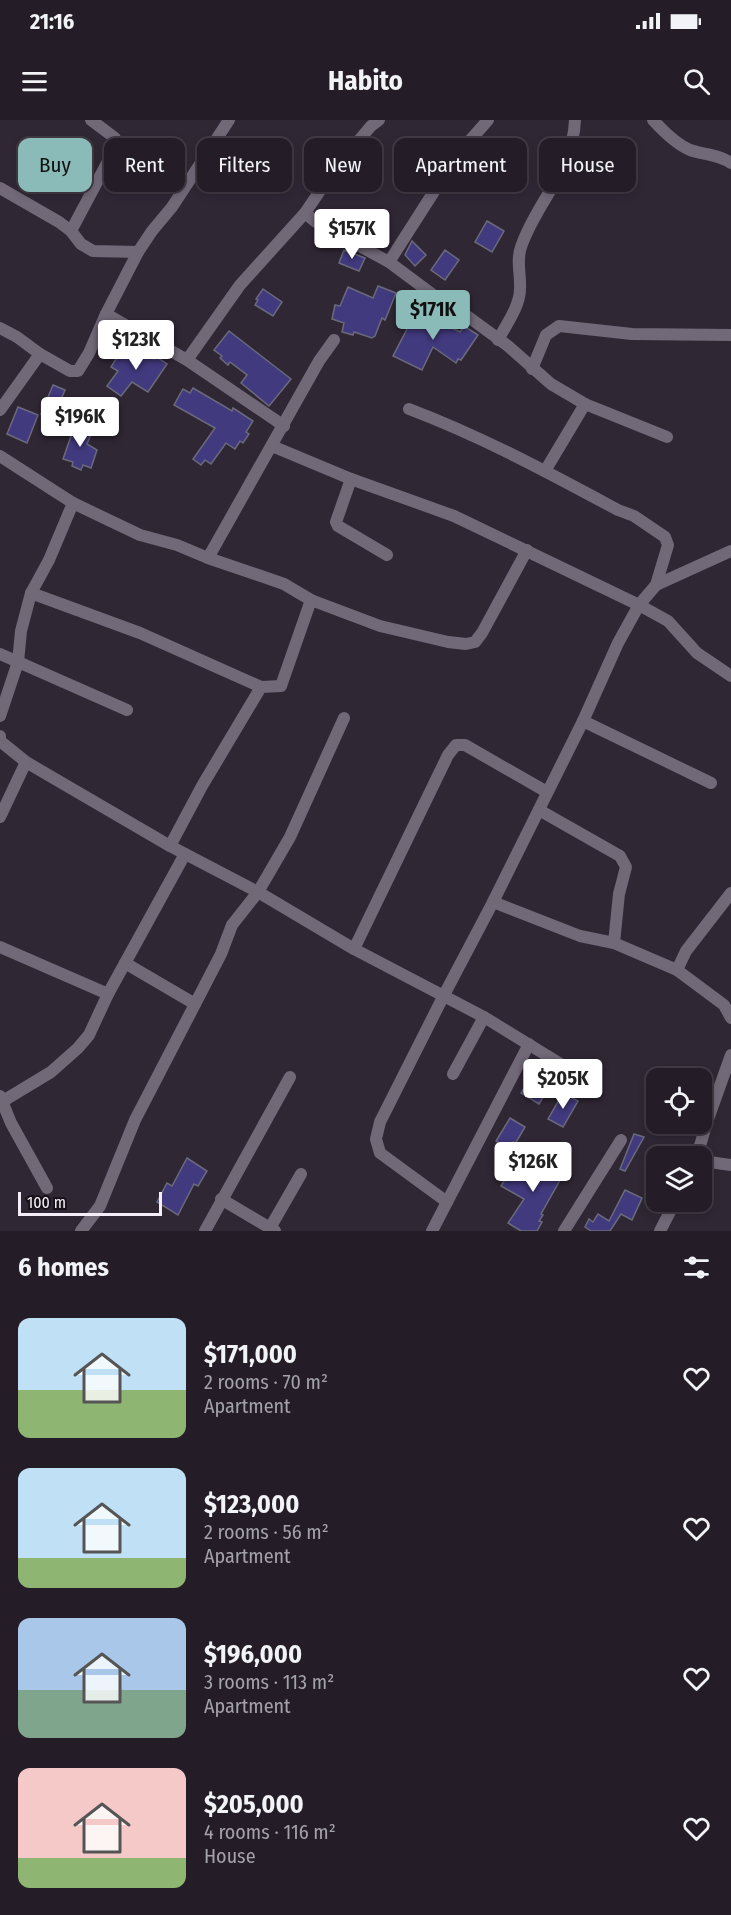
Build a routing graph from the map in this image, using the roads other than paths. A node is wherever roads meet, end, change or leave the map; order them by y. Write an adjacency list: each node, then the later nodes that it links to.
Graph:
1 (91, 120): 10 (street)
2 (229, 120): 11 (street)
3 (379, 120): 9 (street)
4 (488, 120): 12 (street)
5 (575, 120): 17 (street)
6 (652, 120): 7 (street)
7 (731, 163)
8 (0, 188): 10 (street)
9 (304, 213): 12 (street); 19 (street)
10 (71, 231): 11 (street)
11 (138, 252): 13 (street)
12 (388, 262): 17 (street)
13 (106, 314): 18 (street); 19 (street)
14 (0, 328): 18 (street)
15 (731, 335): 20 (street)
16 (334, 340): 24 (street)
17 (498, 340): 20 (street)
18 (40, 354): 23 (street)
19 (187, 360): 24 (street)
20 (532, 369): 21 (street)
21 (585, 404): 25 (street); 28 (street)
22 (409, 409): 28 (street)
23 (0, 410)
24 (284, 426): 26 (street)
25 (667, 437)
26 (272, 446): 29 (street); 34 (street)
27 (0, 456): 30 (street)
28 (545, 471): 35 (street)
29 (351, 479): 31 (street); 33 (street)
30 (73, 503): 34 (street); 36 (street)
31 (527, 550): 37 (street); 38 (street)
32 (731, 551): 35 (street)
33 (387, 555)
34 (208, 558): 37 (street)
35 (656, 585): 38 (street)
36 (31, 594): 40 (street); 42 (street)
37 (311, 600): 42 (street)
38 (639, 605): 41 (street); 46 (street)
39 (0, 654): 40 (street)
40 (18, 662): 43 (street); 44 (street)
41 (731, 676)
42 (261, 687): 54 (street)
43 (127, 710)
44 (0, 717)
45 (344, 718): 56 (street)
46 (583, 721): 50 (street); 51 (street)
47 (0, 736): 48 (street)
48 (0, 742): 49 (street)
49 (26, 762): 53 (street); 54 (street)
50 (711, 783)
51 (547, 792): 52 (street); 61 (street)
52 (539, 810): 58 (street); 59 (street)
53 (0, 817)
54 (170, 846): 55 (street)
55 (185, 854): 56 (street); 62 (street)
56 (258, 892): 61 (street); 66 (street)
57 (731, 893): 63 (street)
58 (493, 902): 59 (street); 65 (street)
59 (614, 943): 63 (street)
60 (0, 947): 64 (street)
61 (354, 949): 65 (street)
62 (125, 963): 64 (street); 66 (street)
63 (677, 970): 68 (street)
64 (108, 994): 74 (street)
65 (444, 995): 67 (street); 82 (street)
66 (195, 1004): 85 (street)
67 (484, 1017): 69 (street); 72 (street)
68 (731, 1018)
69 (530, 1044): 71 (street); 82 (street)
70 (731, 1055): 76 (street)
71 (564, 1066)
72 (453, 1074)
73 (290, 1077): 81 (street)
74 (1, 1098): 80 (street)
75 (621, 1140): 88 (street)
76 (701, 1146)
77 (712, 1162): 78 (street)
78 (731, 1165)
79 (301, 1174): 84 (street)
80 (47, 1188)
81 (221, 1199): 84 (street); 86 (street)
82 (447, 1202): 87 (street)
83 (670, 1212): 89 (street)
84 (273, 1230)
85 (81, 1231)
86 (205, 1231)
87 (432, 1231)
88 (564, 1231)
89 (660, 1231)

